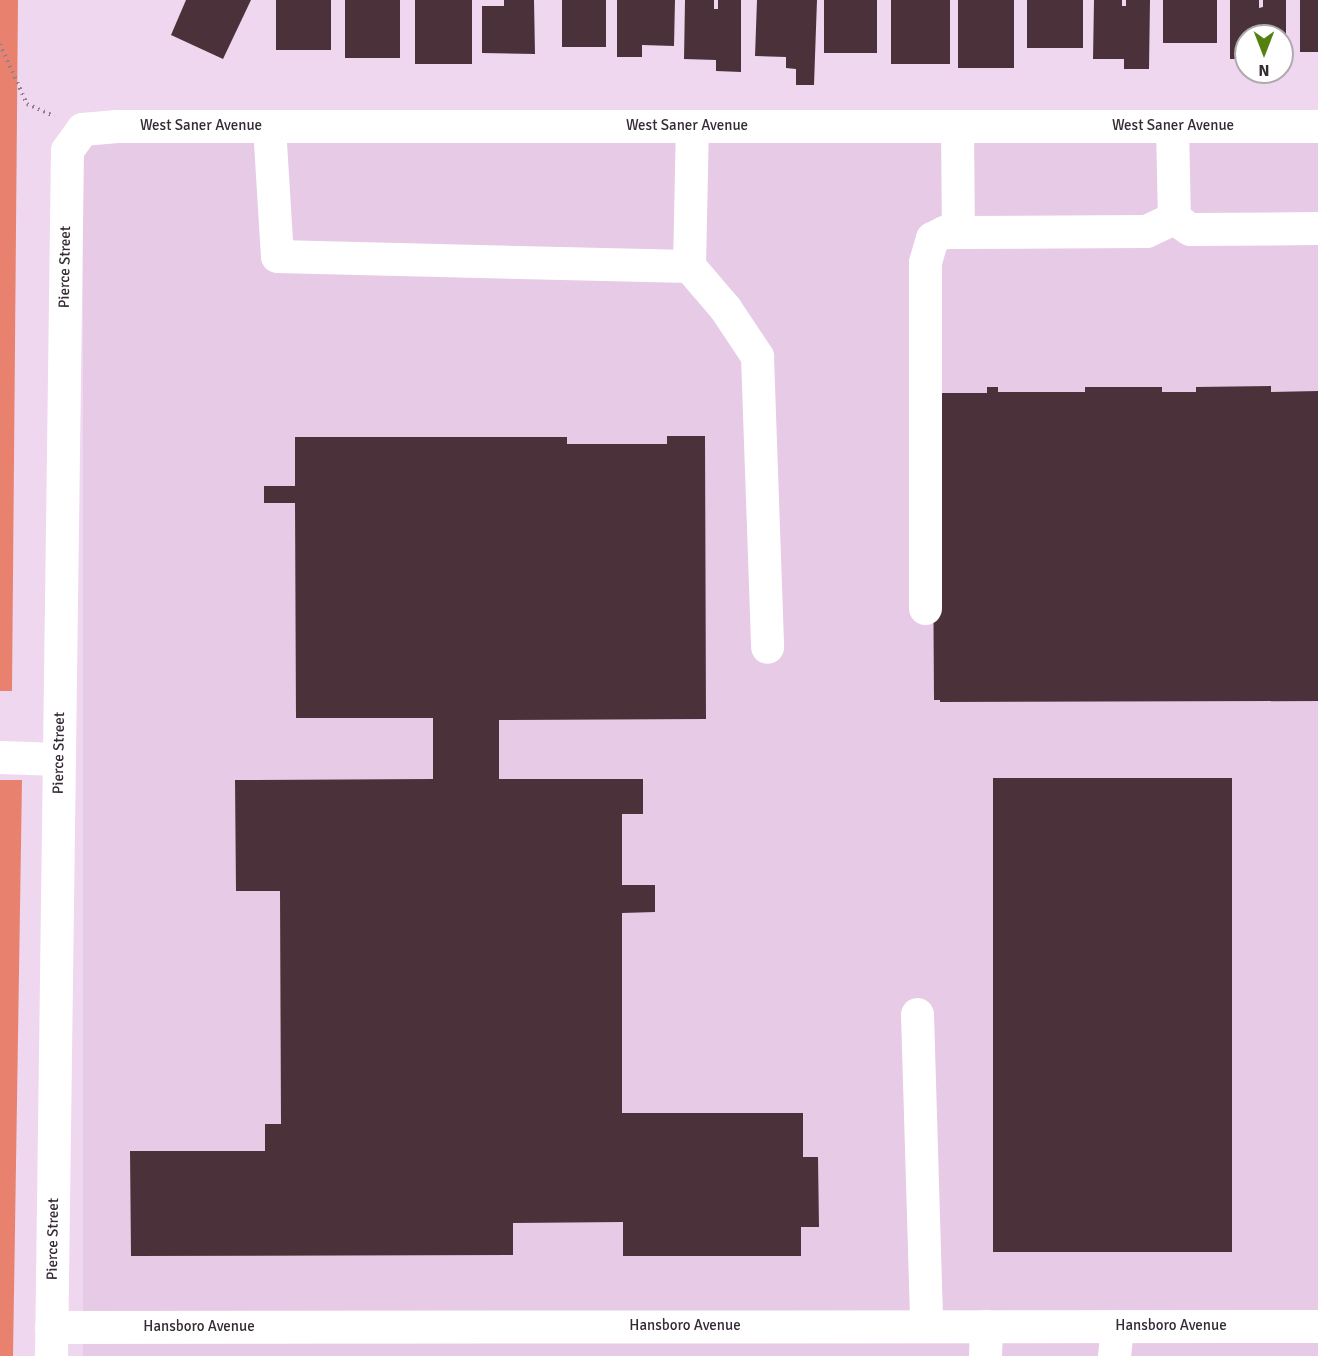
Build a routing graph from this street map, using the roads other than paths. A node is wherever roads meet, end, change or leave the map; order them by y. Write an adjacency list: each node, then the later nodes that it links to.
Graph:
1 (269, 126): 2 (street, West Saner Avenue); 6 (street, West Saner Avenue); 10 (street)
2 (692, 126): 3 (street, West Saner Avenue); 10 (street)
3 (957, 126): 4 (street, West Saner Avenue); 9 (street)
4 (1173, 126): 5 (street, West Saner Avenue); 7 (street)
5 (1318, 126)
6 (75, 139): 14 (street, Pierce Street)
7 (1174, 219): 8 (street); 9 (street)
8 (1318, 228)
9 (958, 232): 11 (street)
10 (689, 266): 12 (street)
11 (925, 608)
12 (767, 647)
13 (0, 757): 14 (street)
14 (59, 759): 18 (street, Pierce Street)
15 (917, 1014): 16 (street)
16 (926, 1326): 18 (street, Hansboro Avenue); 19 (street, Hansboro Avenue)
17 (1318, 1326): 20 (street, Hansboro Avenue)
18 (51, 1341)
19 (985, 1341): 20 (street, Hansboro Avenue)
20 (1115, 1341)

